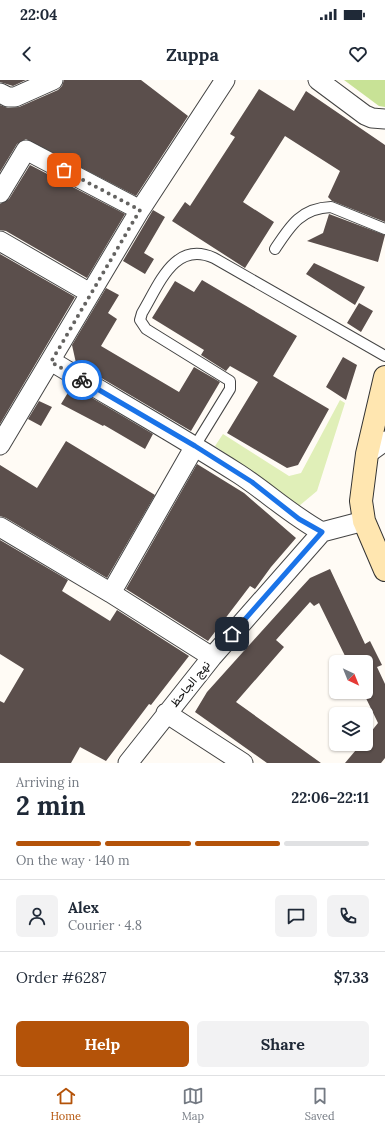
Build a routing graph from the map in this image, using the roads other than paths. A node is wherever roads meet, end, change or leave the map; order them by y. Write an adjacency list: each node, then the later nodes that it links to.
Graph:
1 (53, 80): 4 (street)
2 (225, 80): 7 (street)
3 (318, 80): 5 (street)
4 (0, 93)
5 (385, 119)
6 (0, 193): 7 (street)
7 (140, 210): 11 (street)
8 (385, 229): 10 (lane)
9 (0, 241): 11 (street)
10 (275, 249)
11 (90, 294): 13 (street)
12 (385, 356): 18 (lane)
13 (51, 362): 15 (street); 18 (street)
14 (385, 377): 19 (main road)
15 (5, 426): 17 (street)
16 (385, 441): 19 (street)
17 (0, 445)
18 (195, 446): 22 (street); 24 (street)
19 (367, 454): 20 (main road)
20 (364, 521): 22 (street); 23 (main road)
21 (0, 527): 24 (street)
22 (322, 532): 25 (street, نهج الجاحظ)
23 (385, 570)
24 (111, 593): 25 (street)
25 (212, 657): 26 (street, نهج الجاحظ)
26 (166, 713): 27 (street, نهج الجاحظ); 28 (street)
27 (128, 763)
28 (243, 763)

